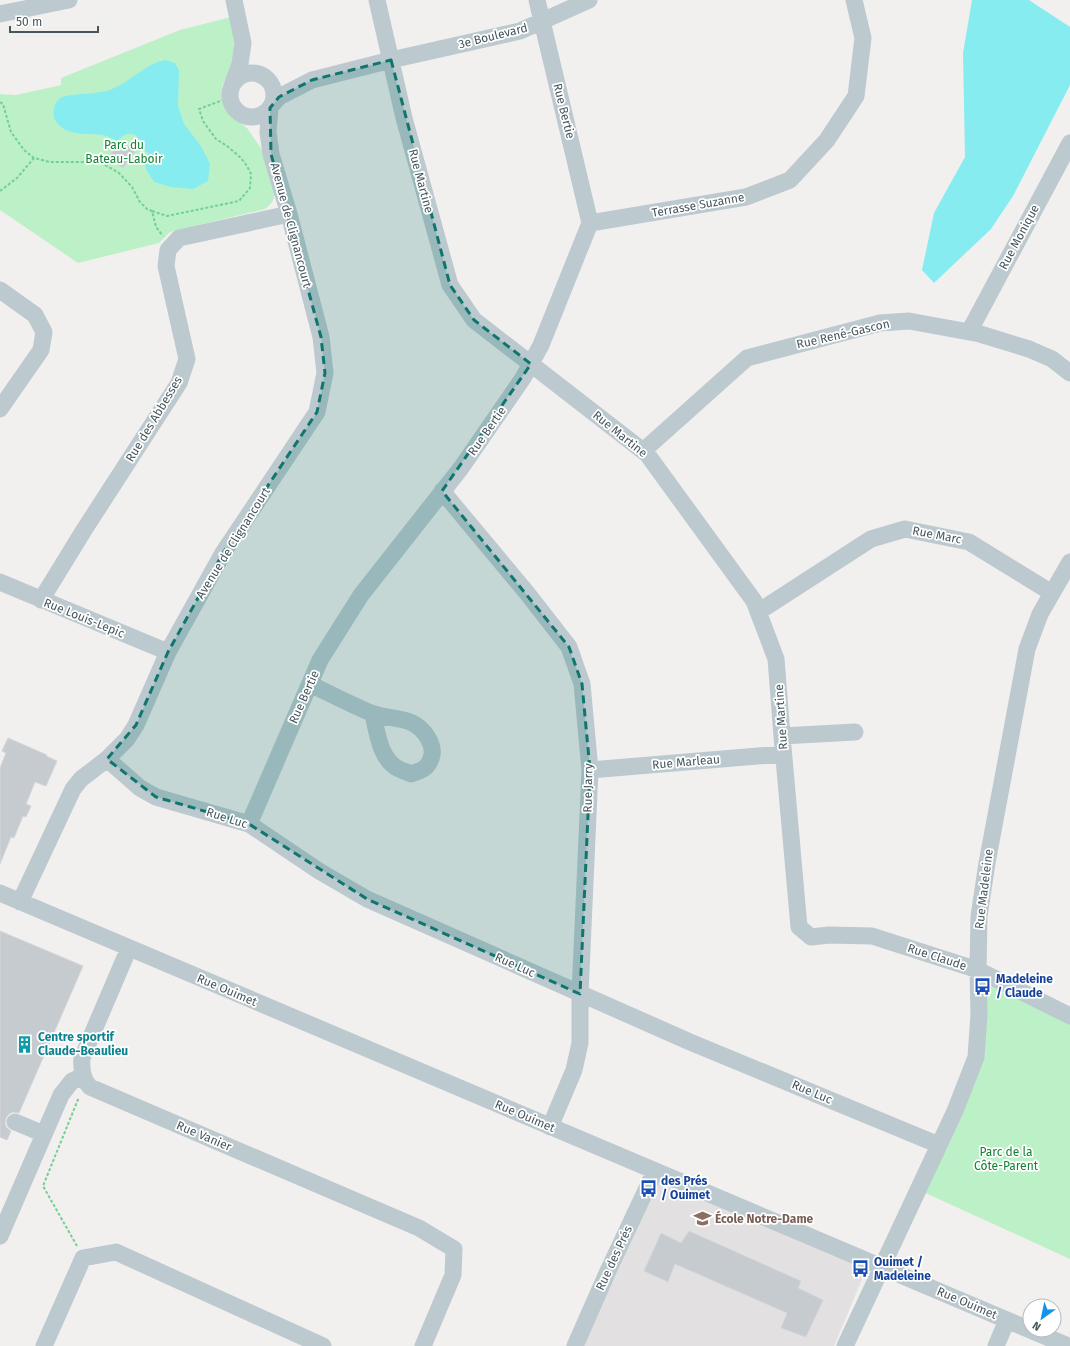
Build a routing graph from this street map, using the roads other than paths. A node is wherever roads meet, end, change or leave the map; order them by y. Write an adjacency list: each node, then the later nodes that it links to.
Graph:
1 (69, 0): 7 (street)
2 (234, 0): 9 (street)
3 (377, 0): 10 (street, Rue Martine)
4 (537, 0): 8 (street, Rue Bertie)
5 (589, 0): 8 (street, 3e Boulevard)
6 (854, 0): 19 (street, Terrasse Suzanne)
7 (0, 14)
8 (542, 21): 10 (street, 3e Boulevard); 19 (street, Rue Bertie)
9 (243, 43): 11 (street); 13 (street)
10 (392, 60): 12 (street, 3e Boulevard); 22 (street, Rue Martine)
11 (264, 76): 12 (street); 13 (street); 14 (street)
12 (312, 80): 14 (street)
13 (233, 84): 15 (street)
14 (271, 107): 15 (street); 17 (street)
15 (244, 115): 17 (street)
16 (1070, 142): 21 (street, Rue Monique)
17 (271, 154): 18 (street, Avenue de Clignancourt)
18 (289, 214): 30 (street, Rue des Abbesses); 32 (street, Avenue de Clignancourt)
19 (590, 223): 22 (street, Rue Bertie)
20 (0, 290): 24 (street)
21 (969, 332): 23 (street, Rue René-Gascon); 25 (street, Rue René-Gascon)
22 (531, 364): 25 (street, Rue Martine); 26 (street, Rue Bertie)
23 (1070, 373)
24 (0, 409)
25 (642, 450): 31 (street, Rue Martine)
26 (442, 491): 33 (street, Rue Bertie); 39 (street, Rue Jarry)
27 (1070, 562): 29 (street, Rue Madeleine)
28 (0, 582): 30 (street, Rue Louis-Lepic)
29 (1052, 593): 31 (street, Rue Marc); 45 (street, Rue Madeleine)
30 (41, 600): 32 (street, Rue Louis-Lepic)
31 (758, 612): 36 (street, Rue Martine)
32 (168, 652): 38 (street, Avenue de Clignancourt)
33 (310, 684): 34 (street); 40 (street, Rue Bertie)
34 (373, 714)
35 (855, 732): 36 (street)
36 (782, 736): 37 (street, Rue Martine)
37 (783, 754): 39 (street, Rue Marleau); 43 (street, Rue Martine)
38 (107, 759): 40 (street, Rue Luc); 42 (street, Avenue de Clignancourt)
39 (590, 770): 46 (street, Rue Jarry)
40 (249, 824): 46 (street, Rue Luc)
41 (0, 893): 42 (street, Rue Ouimet)
42 (20, 902): 44 (street, Rue Ouimet)
43 (799, 926): 45 (street, Rue Claude)
44 (129, 948): 48 (street); 50 (street, Rue Ouimet)
45 (978, 970): 47 (street, Rue Claude); 52 (street, Rue Madeleine)
46 (580, 994): 50 (street, Rue Jarry); 52 (street, Rue Luc)
47 (1070, 1016)
48 (85, 1080): 51 (street); 59 (street, Rue Vanier)
49 (15, 1122): 51 (street)
50 (550, 1127): 53 (street, Rue Ouimet)
51 (44, 1134): 54 (street)
52 (939, 1145): 55 (street, Rue Madeleine)
53 (655, 1171): 55 (street, Rue Ouimet); 60 (street, Rue des Prés)
54 (0, 1236)
55 (882, 1267): 56 (street, Rue Ouimet); 61 (street, Rue Madeleine)
56 (1007, 1320): 62 (street); 63 (street, Rue Ouimet)
57 (44, 1346): 58 (street)
58 (323, 1346)
59 (423, 1346)
60 (575, 1346)
61 (845, 1346)
62 (996, 1346)
63 (1068, 1346)

